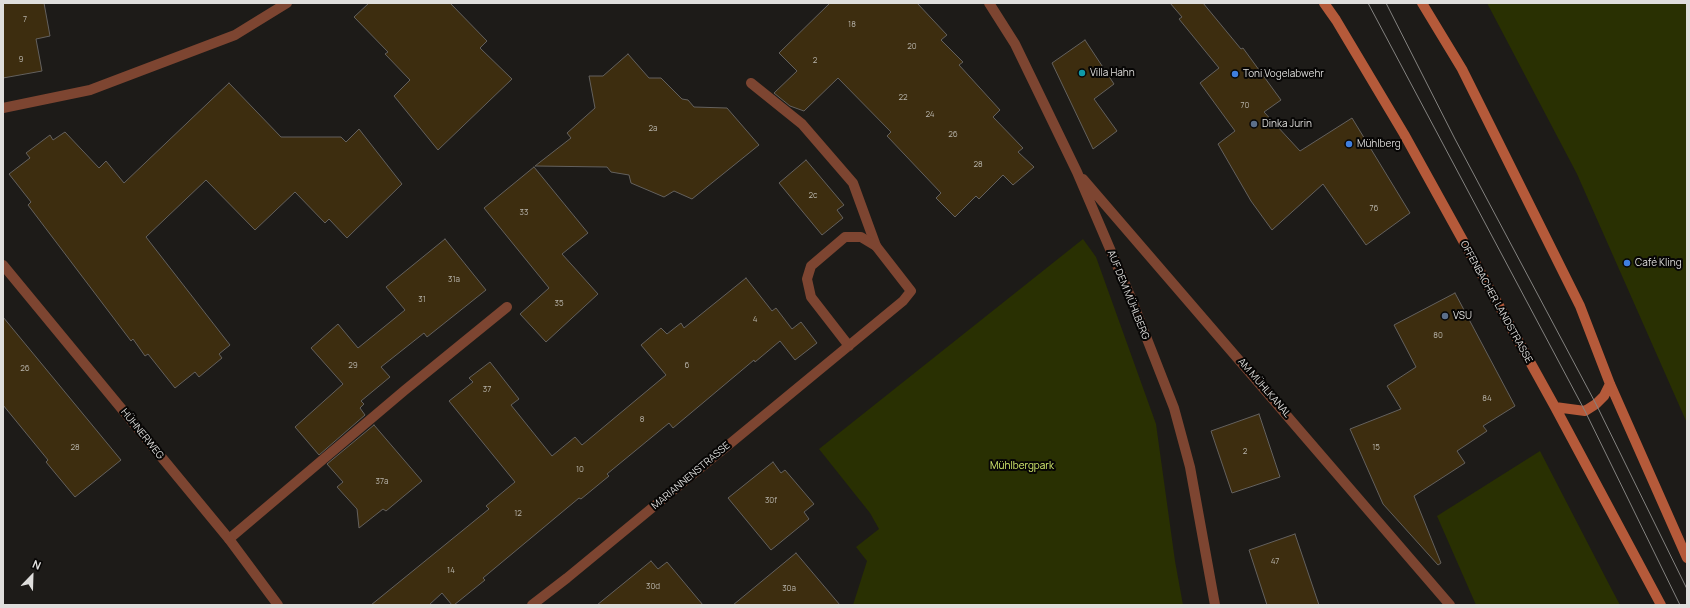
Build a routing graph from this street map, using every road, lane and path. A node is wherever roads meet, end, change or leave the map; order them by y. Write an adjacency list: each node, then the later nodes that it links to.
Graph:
1 (287, 3): 6 (street)
2 (989, 3): 7 (street, AUF DEM MÜHLBERG)
3 (1324, 3): 13 (main road, OFFENBACHER LANDSTRASSE)
4 (1422, 3): 12 (main road)
5 (751, 83): 8 (street)
6 (3, 108)
7 (1077, 172): 18 (street, AUF DEM MÜHLBERG); 19 (street, AM MÜHLKANAL)
8 (876, 246): 11 (street, MARIANNENSTRASSE); 11 (street, MARIANNENSTRASSE)
9 (3, 265): 14 (street, HÜHNERWEG)
10 (507, 307): 14 (street)
11 (849, 346): 17 (street, MARIANNENSTRASSE)
12 (1610, 384): 13 (main road); 15 (main road)
13 (1555, 407): 20 (main road, OFFENBACHER LANDSTRASSE)
14 (229, 539): 16 (street, HÜHNERWEG)
15 (1687, 558)
16 (278, 605)
17 (532, 605)
18 (1215, 605)
19 (1450, 605)
20 (1661, 605)

